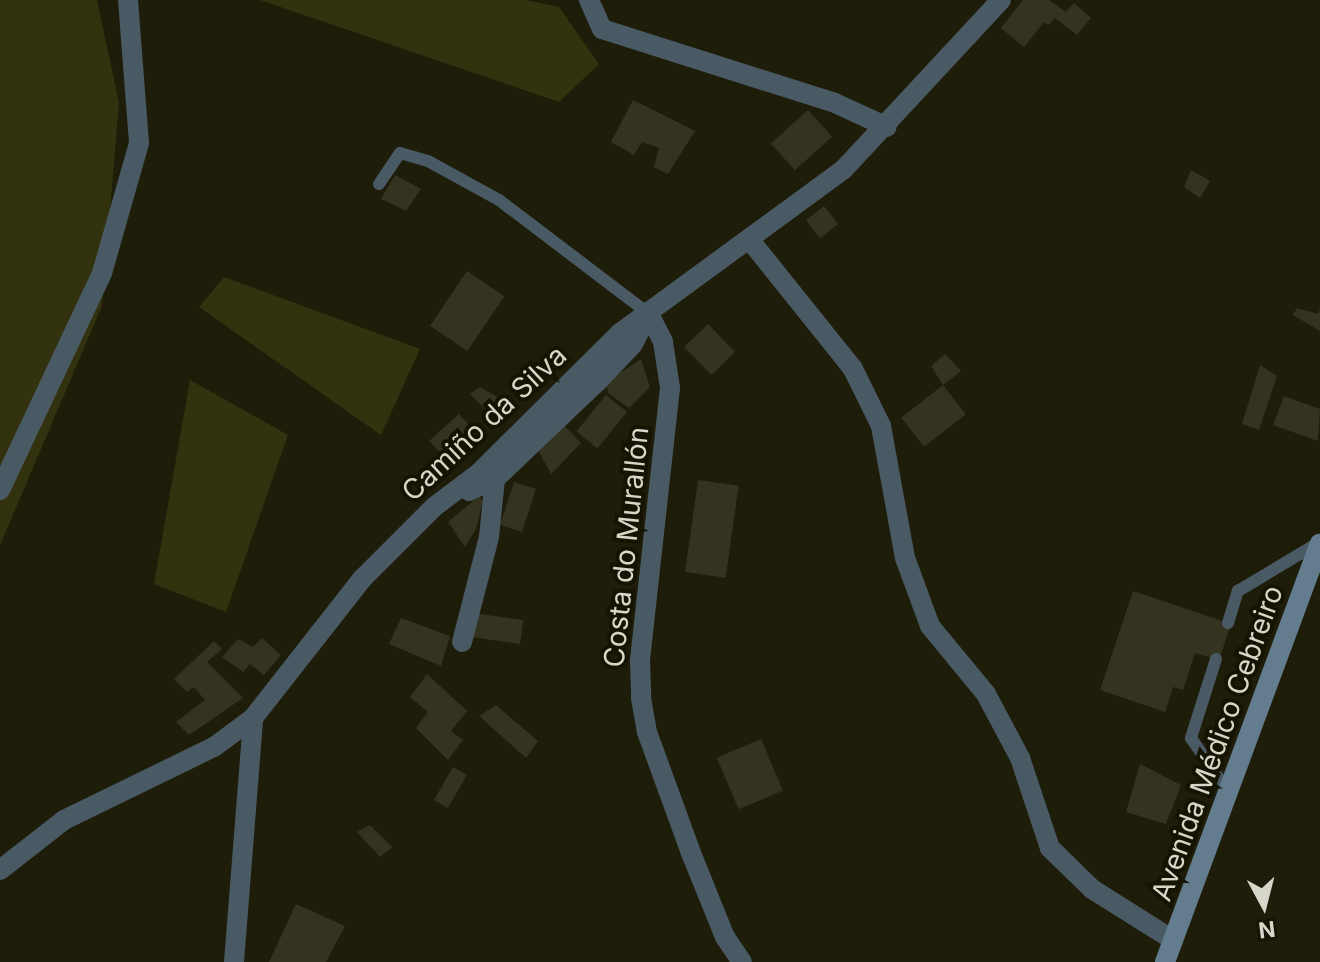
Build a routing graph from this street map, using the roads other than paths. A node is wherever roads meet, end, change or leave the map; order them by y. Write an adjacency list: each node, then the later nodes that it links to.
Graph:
1 (128, 0): 9 (street)
2 (589, 0): 4 (street)
3 (1001, 0): 4 (street, Camiño da Silva)
4 (887, 127): 6 (street, Camiño da Silva)
5 (379, 184): 7 (lane)
6 (749, 239): 7 (street, Camiño da Silva); 18 (street)
7 (649, 314): 8 (street); 10 (street, Camiño da Silva); 20 (street, Costa do Murallón)
8 (495, 479): 10 (street); 13 (street)
9 (0, 490)
10 (434, 507): 15 (street, Camiño da Silva)
11 (1320, 543): 12 (lane); 16 (main road, Avenida Médico Cebreiro)
12 (1228, 623)
13 (462, 642)
14 (1216, 659): 16 (lane)
15 (253, 718): 17 (street, Camiño da Silva); 19 (street)
16 (1229, 793): 18 (main road, Avenida Médico Cebreiro)
17 (0, 870)
18 (1173, 940): 21 (main road, Avenida Médico Cebreiro)
19 (234, 962)
20 (742, 962)
21 (1165, 962)

